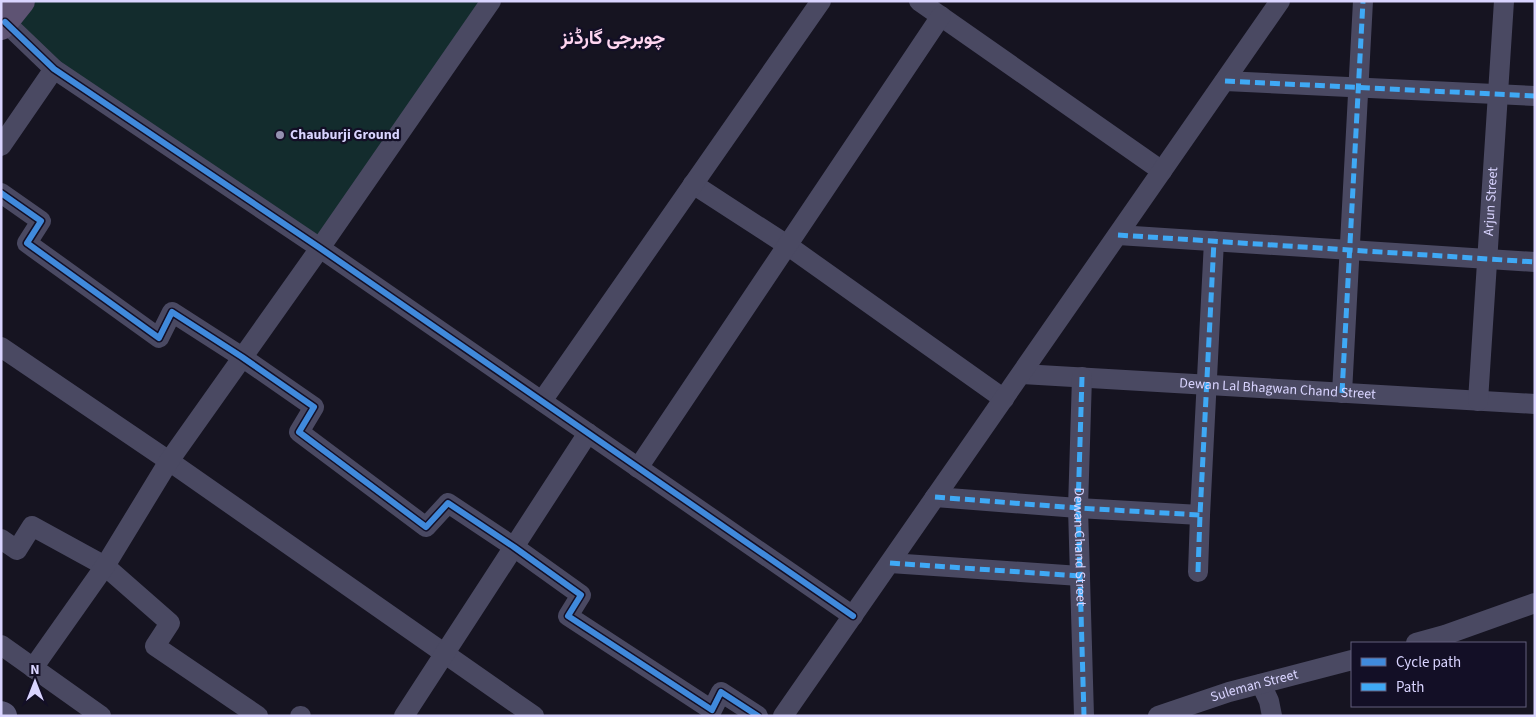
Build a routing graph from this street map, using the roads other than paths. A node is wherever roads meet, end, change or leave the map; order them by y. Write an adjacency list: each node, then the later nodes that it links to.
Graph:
1 (491, 1): 21 (street)
2 (821, 1): 16 (street)
3 (919, 1): 8 (street)
4 (1280, 1): 10 (street)
5 (1363, 1): 11 (street)
6 (1504, 1): 12 (street, Arjun Street)
7 (9, 16): 9 (street)
8 (941, 16): 15 (street); 20 (street)
9 (54, 68): 14 (street); 21 (street)
10 (1225, 80): 11 (street); 15 (street)
11 (1358, 87): 12 (street); 22 (street)
12 (1498, 94): 13 (street); 23 (street, Arjun Street)
13 (1535, 96)
14 (1, 146)
15 (1162, 171): 18 (street)
16 (693, 184): 20 (street); 32 (street)
17 (1, 192): 26 (street)
18 (1118, 235): 19 (street); 27 (street)
19 (1214, 241): 22 (street); 29 (street)
20 (787, 245): 31 (street); 37 (street)
21 (320, 248): 26 (street); 32 (street)
22 (1350, 250): 23 (street); 30 (street)
23 (1488, 259): 24 (street); 33 (street, Arjun Street)
24 (1535, 262)
25 (1, 347): 36 (street)
26 (242, 357): 36 (street); 42 (street)
27 (1022, 374): 28 (street, Dewan Lal Bhagwan Chand Street); 31 (street)
28 (1082, 377): 29 (street, Dewan Lal Bhagwan Chand Street); 39 (street, Dewan Chand Street)
29 (1207, 385): 30 (street, Dewan Lal Bhagwan Chand Street); 40 (street)
30 (1342, 393): 33 (street, Dewan Lal Bhagwan Chand Street)
31 (1004, 399): 38 (street)
32 (542, 401): 35 (street)
33 (1478, 401): 34 (street, Dewan Lal Bhagwan Chand Street)
34 (1535, 404)
35 (588, 433): 37 (street); 42 (street)
36 (168, 461): 44 (street); 51 (street)
37 (638, 468): 48 (street)
38 (936, 497): 39 (street); 43 (street)
39 (1078, 508): 40 (street); 46 (street, Dewan Chand Street)
40 (1200, 515): 45 (street)
41 (1, 539): 44 (street)
42 (514, 547): 51 (street); 59 (street)
43 (890, 563): 46 (street); 48 (street)
44 (105, 566): 53 (street); 56 (street)
45 (1198, 572)
46 (1080, 576): 61 (street, Dewan Chand Street)
47 (1535, 603): 49 (street)
48 (853, 616): 60 (street)
49 (1420, 642)
50 (1, 645): 53 (street)
51 (445, 654): 57 (street); 58 (street)
52 (1351, 660): 54 (street, Suleman Street)
53 (33, 668): 55 (street)
54 (1261, 684): 62 (street, Suleman Street); 63 (street)
55 (101, 716)
56 (258, 716)
57 (404, 716)
58 (534, 716)
59 (758, 716)
60 (784, 716)
61 (1084, 716)
62 (1158, 716)
63 (1272, 716)

